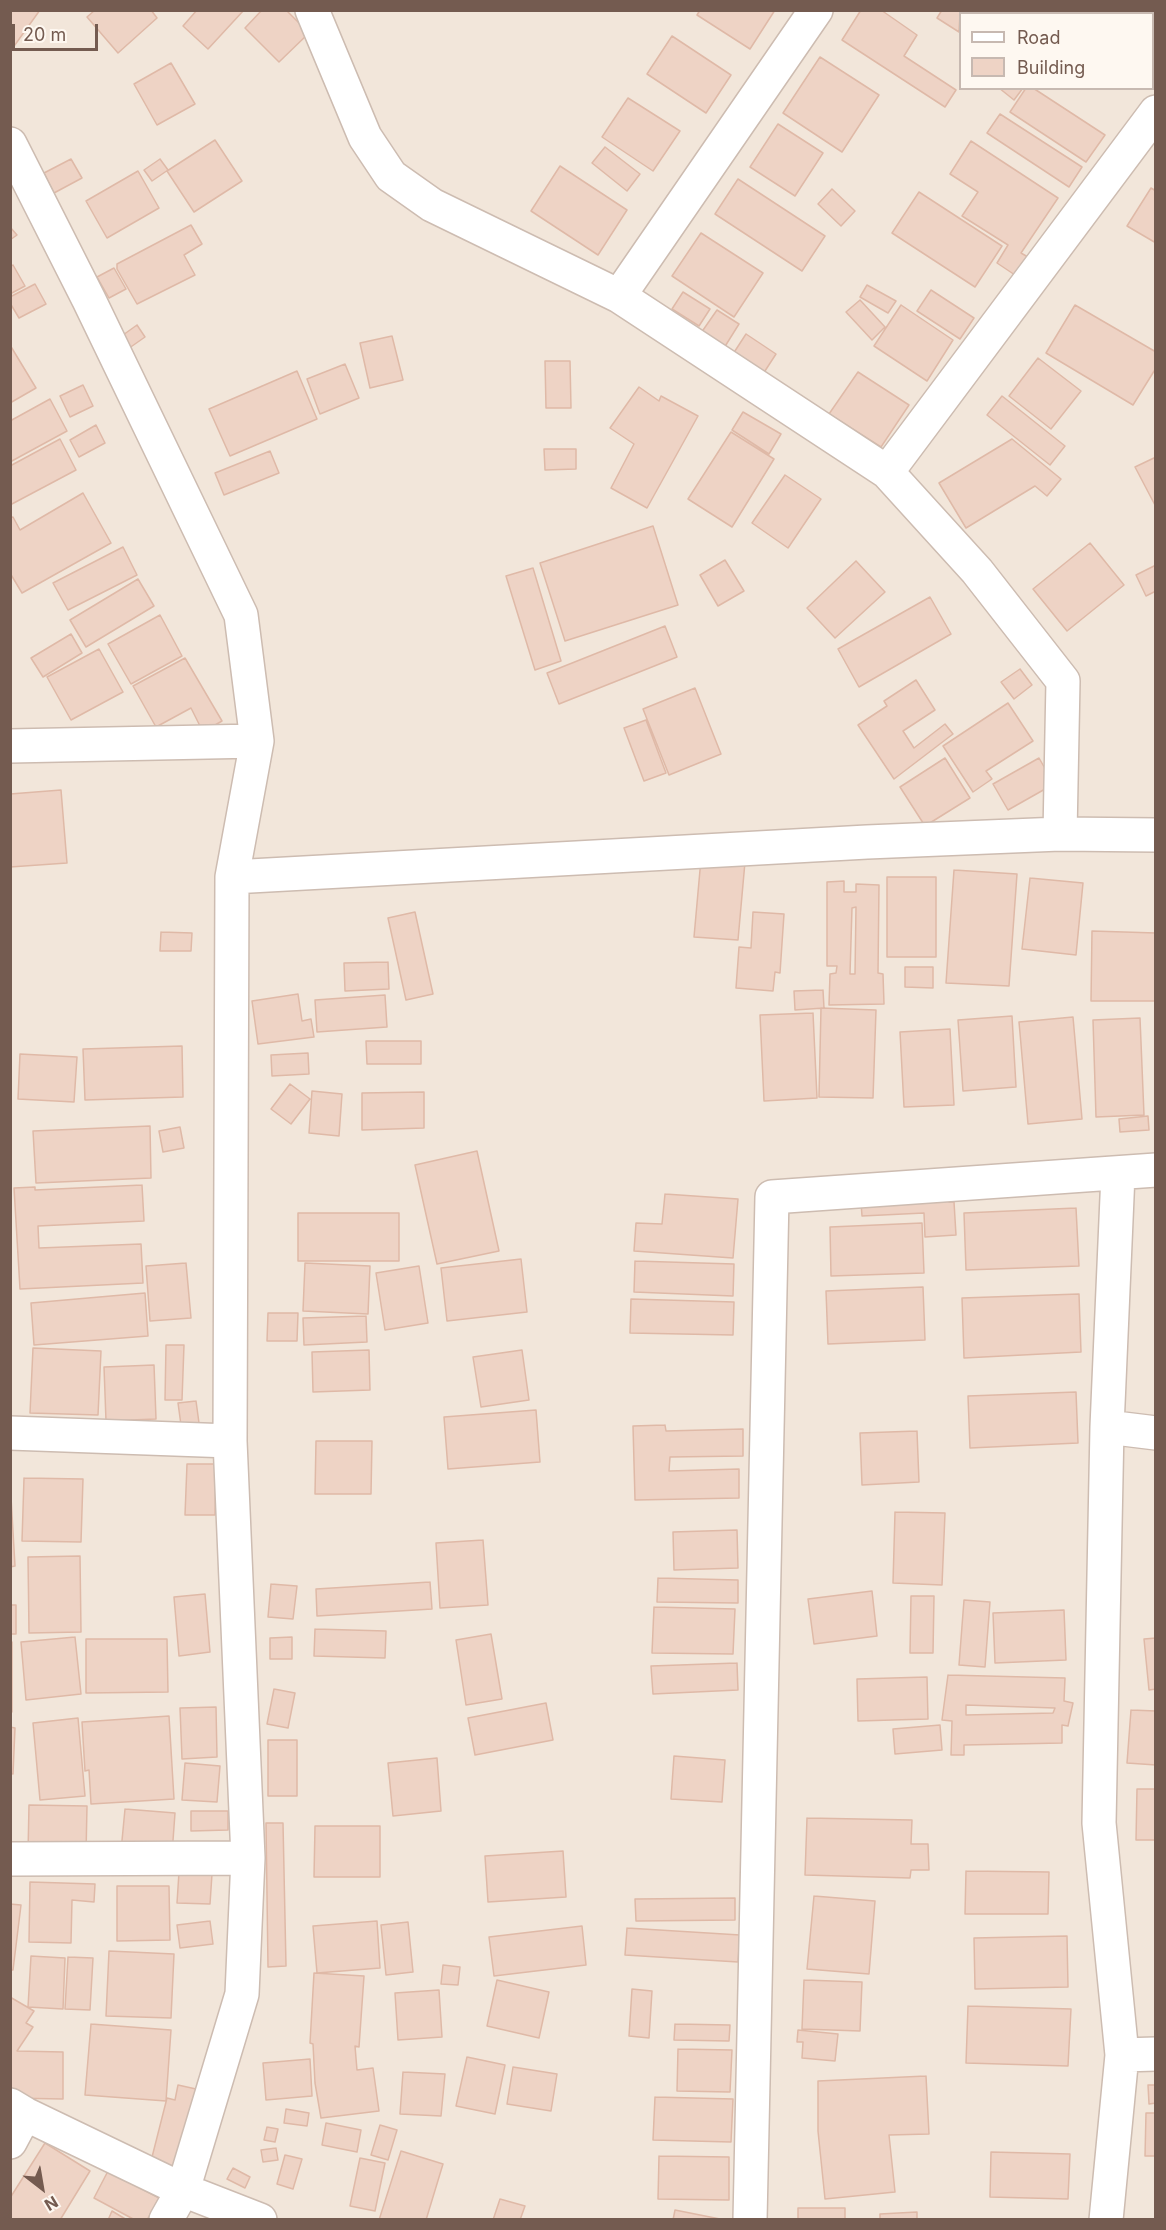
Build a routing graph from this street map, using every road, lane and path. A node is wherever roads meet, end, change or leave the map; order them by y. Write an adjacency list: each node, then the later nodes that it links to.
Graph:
1 (312, 10): 5 (street)
2 (816, 10): 5 (street)
3 (1155, 112): 6 (street)
4 (10, 144): 7 (street)
5 (619, 296): 6 (street)
6 (887, 472): 9 (street)
7 (257, 741): 8 (street); 11 (street)
8 (10, 746)
9 (1060, 834): 10 (street); 11 (street)
10 (1155, 835)
11 (232, 877): 17 (street)
12 (1155, 1170): 13 (street)
13 (1118, 1174): 14 (street); 26 (street)
14 (1107, 1427): 16 (street); 21 (street)
15 (10, 1433): 17 (street)
16 (1155, 1433)
17 (230, 1441): 18 (street)
18 (249, 1858): 19 (street); 23 (street)
19 (10, 1859)
20 (1155, 2054): 21 (street)
21 (1122, 2055): 27 (street)
22 (15, 2120): 23 (street)
23 (183, 2190): 24 (street); 25 (street)
24 (166, 2220)
25 (260, 2220)
26 (750, 2220)
27 (1106, 2220)

